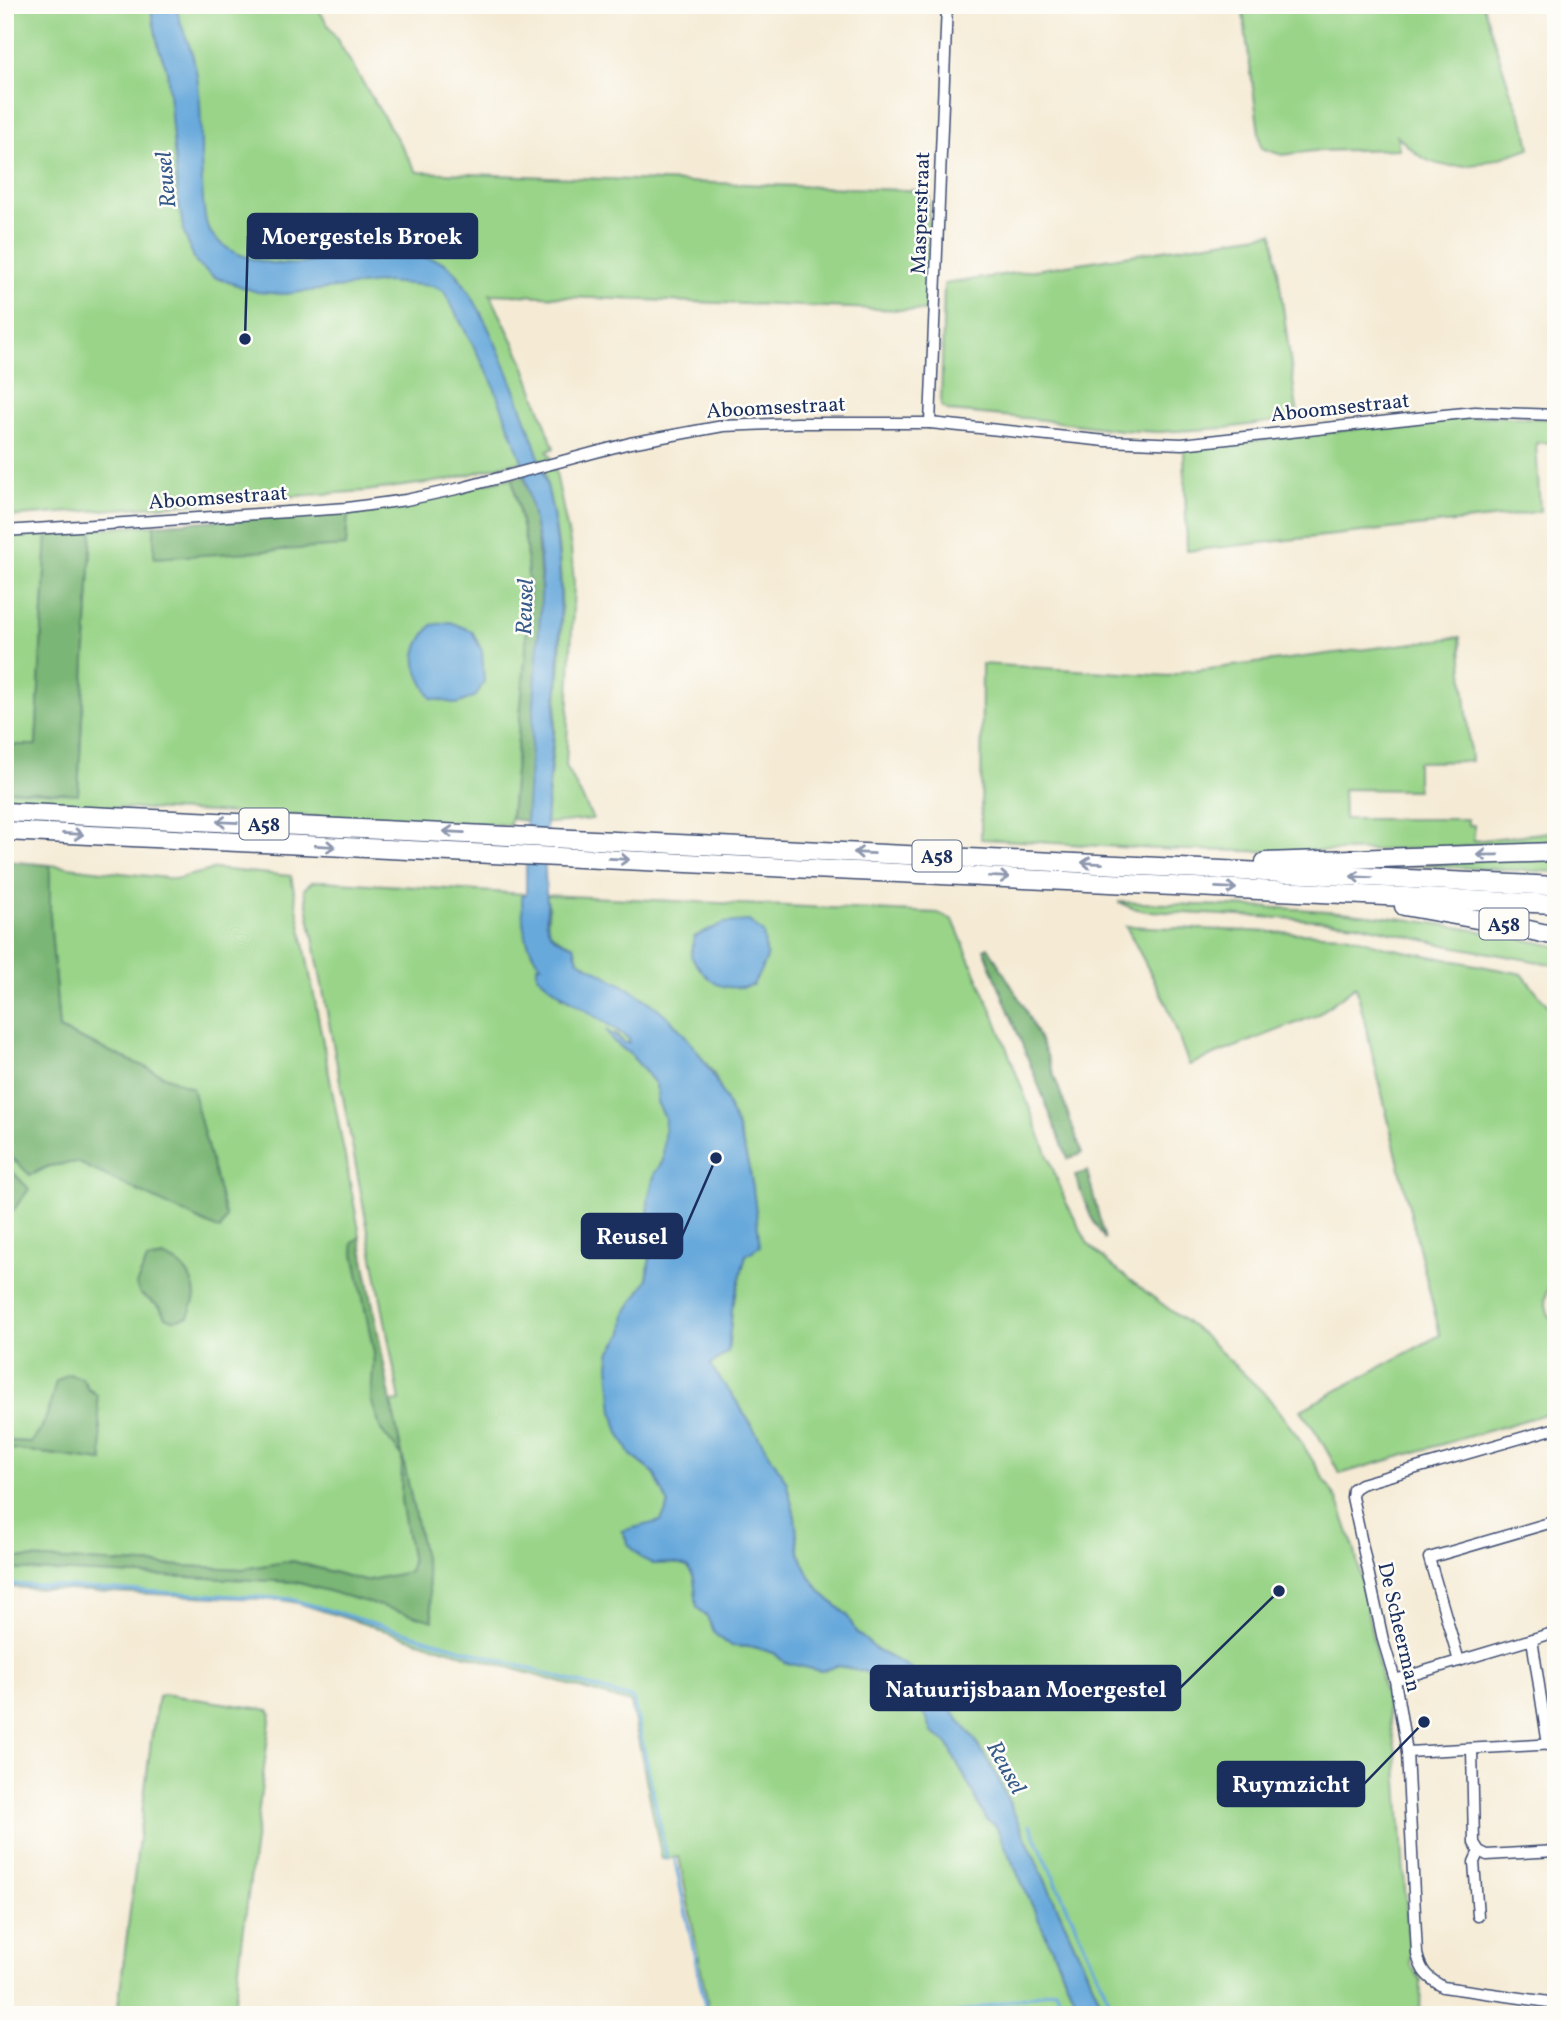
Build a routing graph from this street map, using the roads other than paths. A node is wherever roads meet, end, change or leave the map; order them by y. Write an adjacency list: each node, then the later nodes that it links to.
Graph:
1 (947, 5): 3 (street, Masperstraat)
2 (1556, 415): 3 (street, Aboomsestraat)
3 (930, 423): 4 (street, Aboomsestraat)
4 (5, 530)
5 (5, 812): 8 (highway, A58, one-way to 5)
6 (5, 831): 10 (highway, A58, one-way to 10)
7 (1556, 852): 8 (highway, A58, one-way to 8)
8 (1160, 867): 9 (highway, A58, one-way to 8)
9 (1556, 886)
10 (1335, 894): 11 (highway, A58); 12 (highway, A58)
11 (1556, 904)
12 (1556, 936)
13 (1556, 1428): 18 (street, De Scheerman)
14 (1556, 1521): 17 (street)
15 (1556, 1632): 16 (street)
16 (1532, 1639): 17 (street); 19 (street)
17 (1459, 1661): 18 (street)
18 (1395, 1680): 21 (street, De Scheerman)
19 (1552, 1745): 20 (street)
20 (1472, 1749): 21 (street); 22 (street)
21 (1407, 1752): 25 (street, De Scheerman)
22 (1479, 1851): 23 (street); 24 (street)
23 (1556, 1851)
24 (1478, 1916)
25 (1556, 2003)

